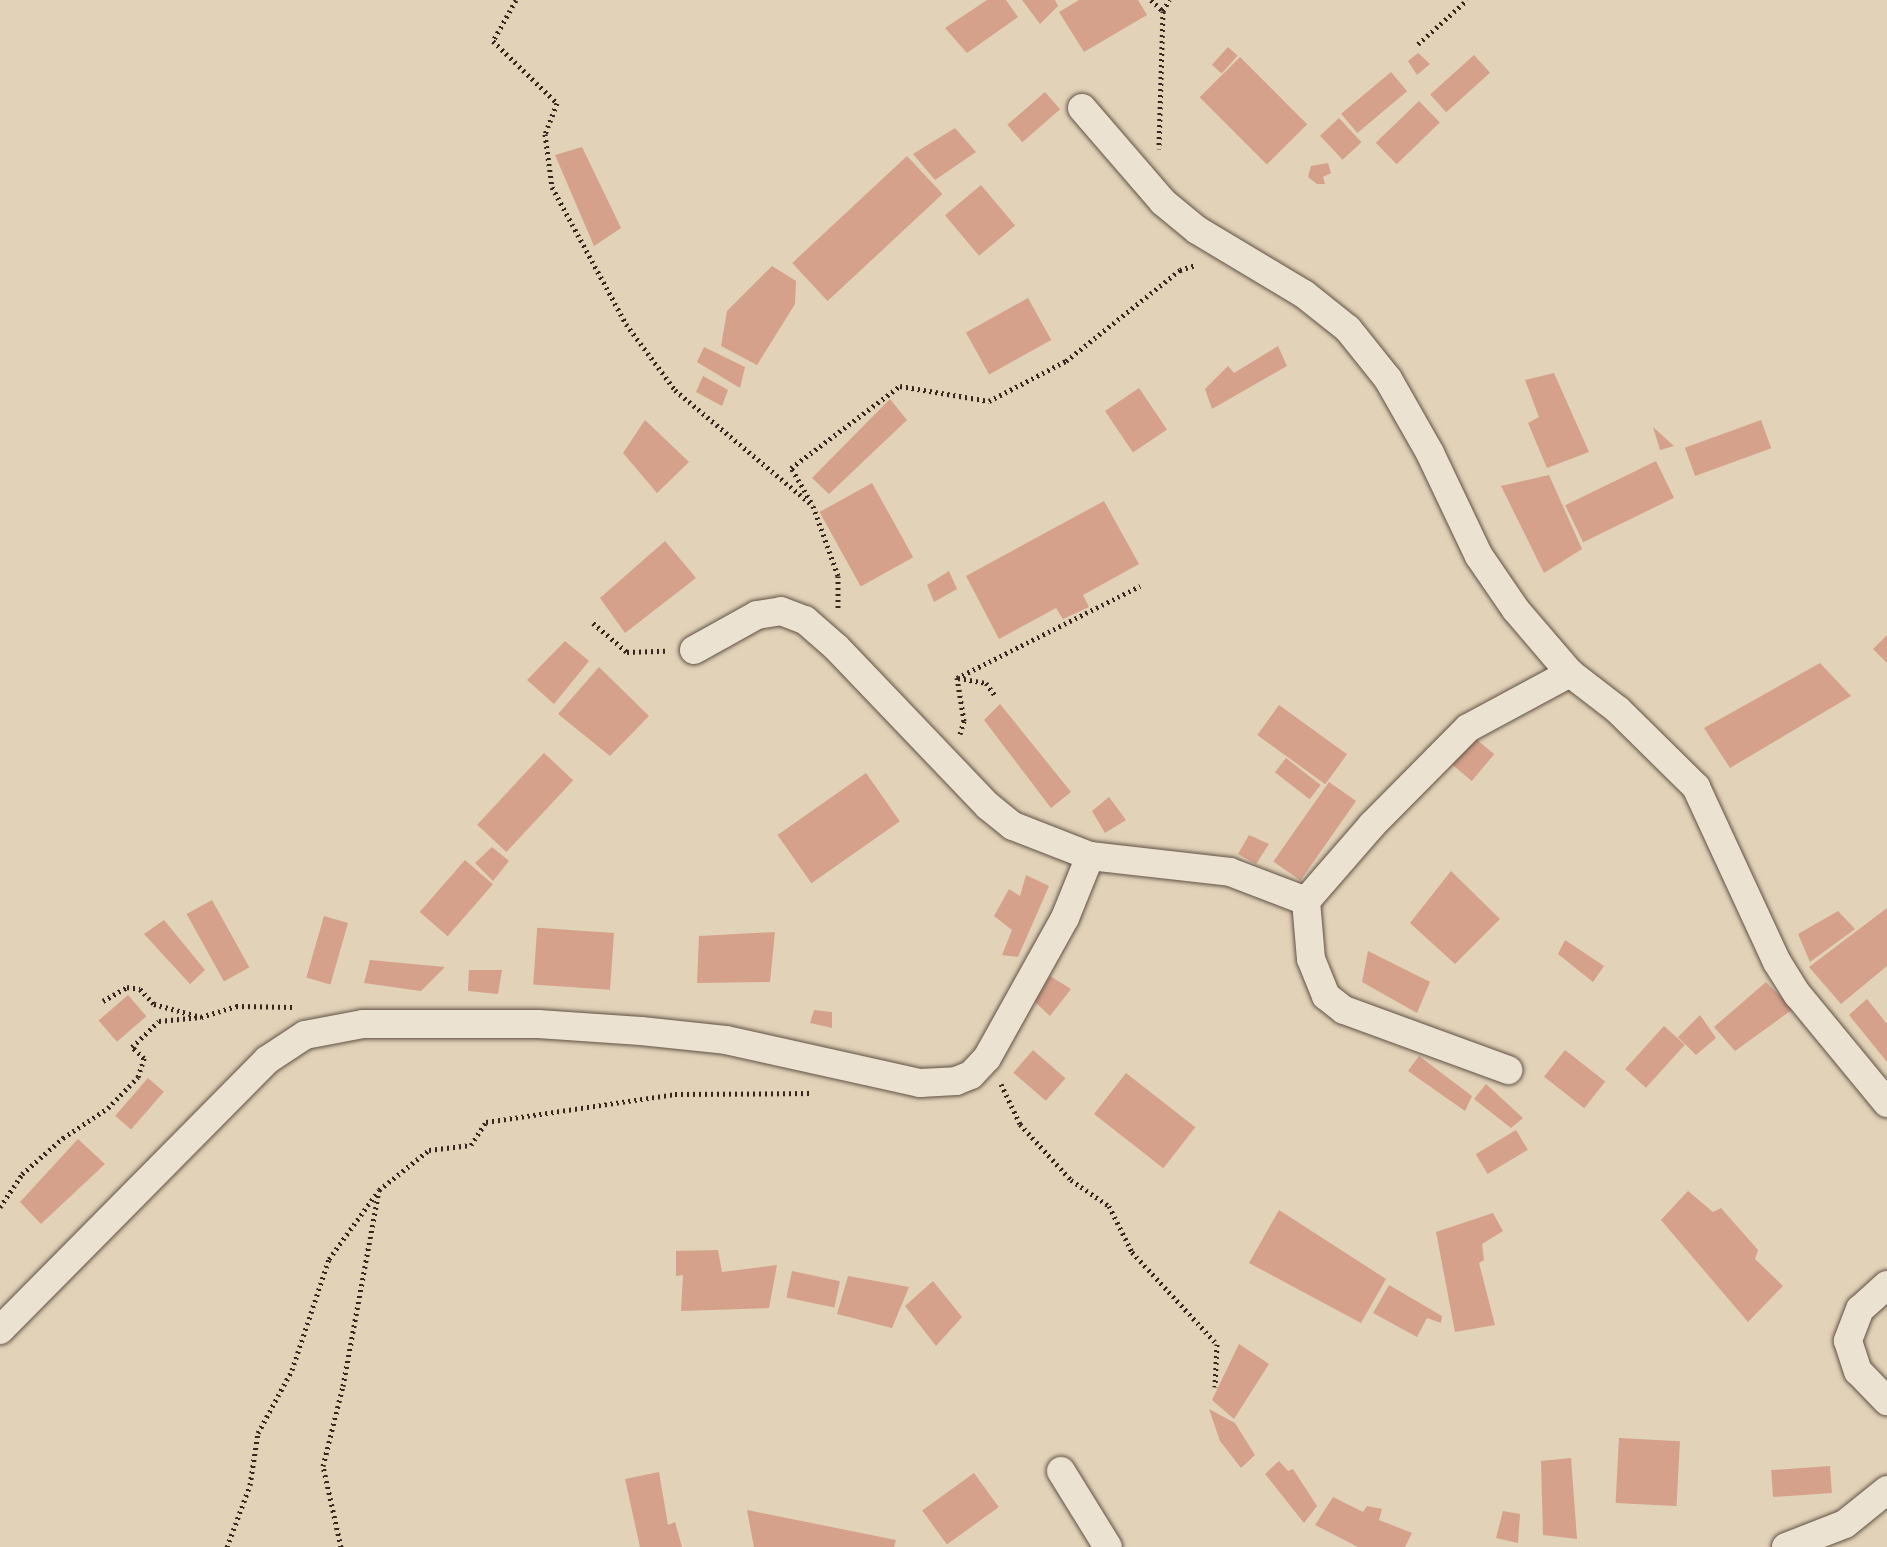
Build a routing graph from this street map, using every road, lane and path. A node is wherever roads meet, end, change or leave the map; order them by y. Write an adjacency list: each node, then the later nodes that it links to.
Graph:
1 (516, 0): 10 (path)
2 (1151, 0): 5 (path)
3 (1169, 0): 5 (path)
4 (1467, 0): 6 (path)
5 (1163, 11): 8 (path)
6 (1418, 44)
7 (1082, 108): 8 (street)
8 (1163, 202): 9 (street)
9 (1234, 253): 10 (path); 15 (street)
10 (813, 506): 13 (path)
11 (1140, 586): 16 (path)
12 (593, 623): 14 (path)
13 (836, 647): 14 (street); 19 (street)
14 (694, 650)
15 (1570, 673): 20 (street); 27 (street)
16 (957, 678): 17 (path); 18 (path)
17 (996, 697)
18 (956, 745)
19 (1090, 856): 20 (street); 24 (street)
20 (1306, 901): 25 (street)
21 (103, 1001): 23 (path)
22 (296, 1007): 23 (path)
23 (201, 1017): 29 (path)
24 (987, 1058): 31 (street); 32 (path)
25 (1508, 1070)
26 (820, 1093): 28 (path)
27 (1887, 1103)
28 (379, 1190): 36 (path); 37 (path)
29 (0, 1207)
30 (1887, 1285): 33 (street)
31 (0, 1330)
32 (1215, 1387)
33 (1887, 1401)
34 (1061, 1471): 38 (street)
35 (1887, 1490): 39 (street)
36 (227, 1547)
37 (341, 1547)
38 (1108, 1547)
39 (1786, 1547)

